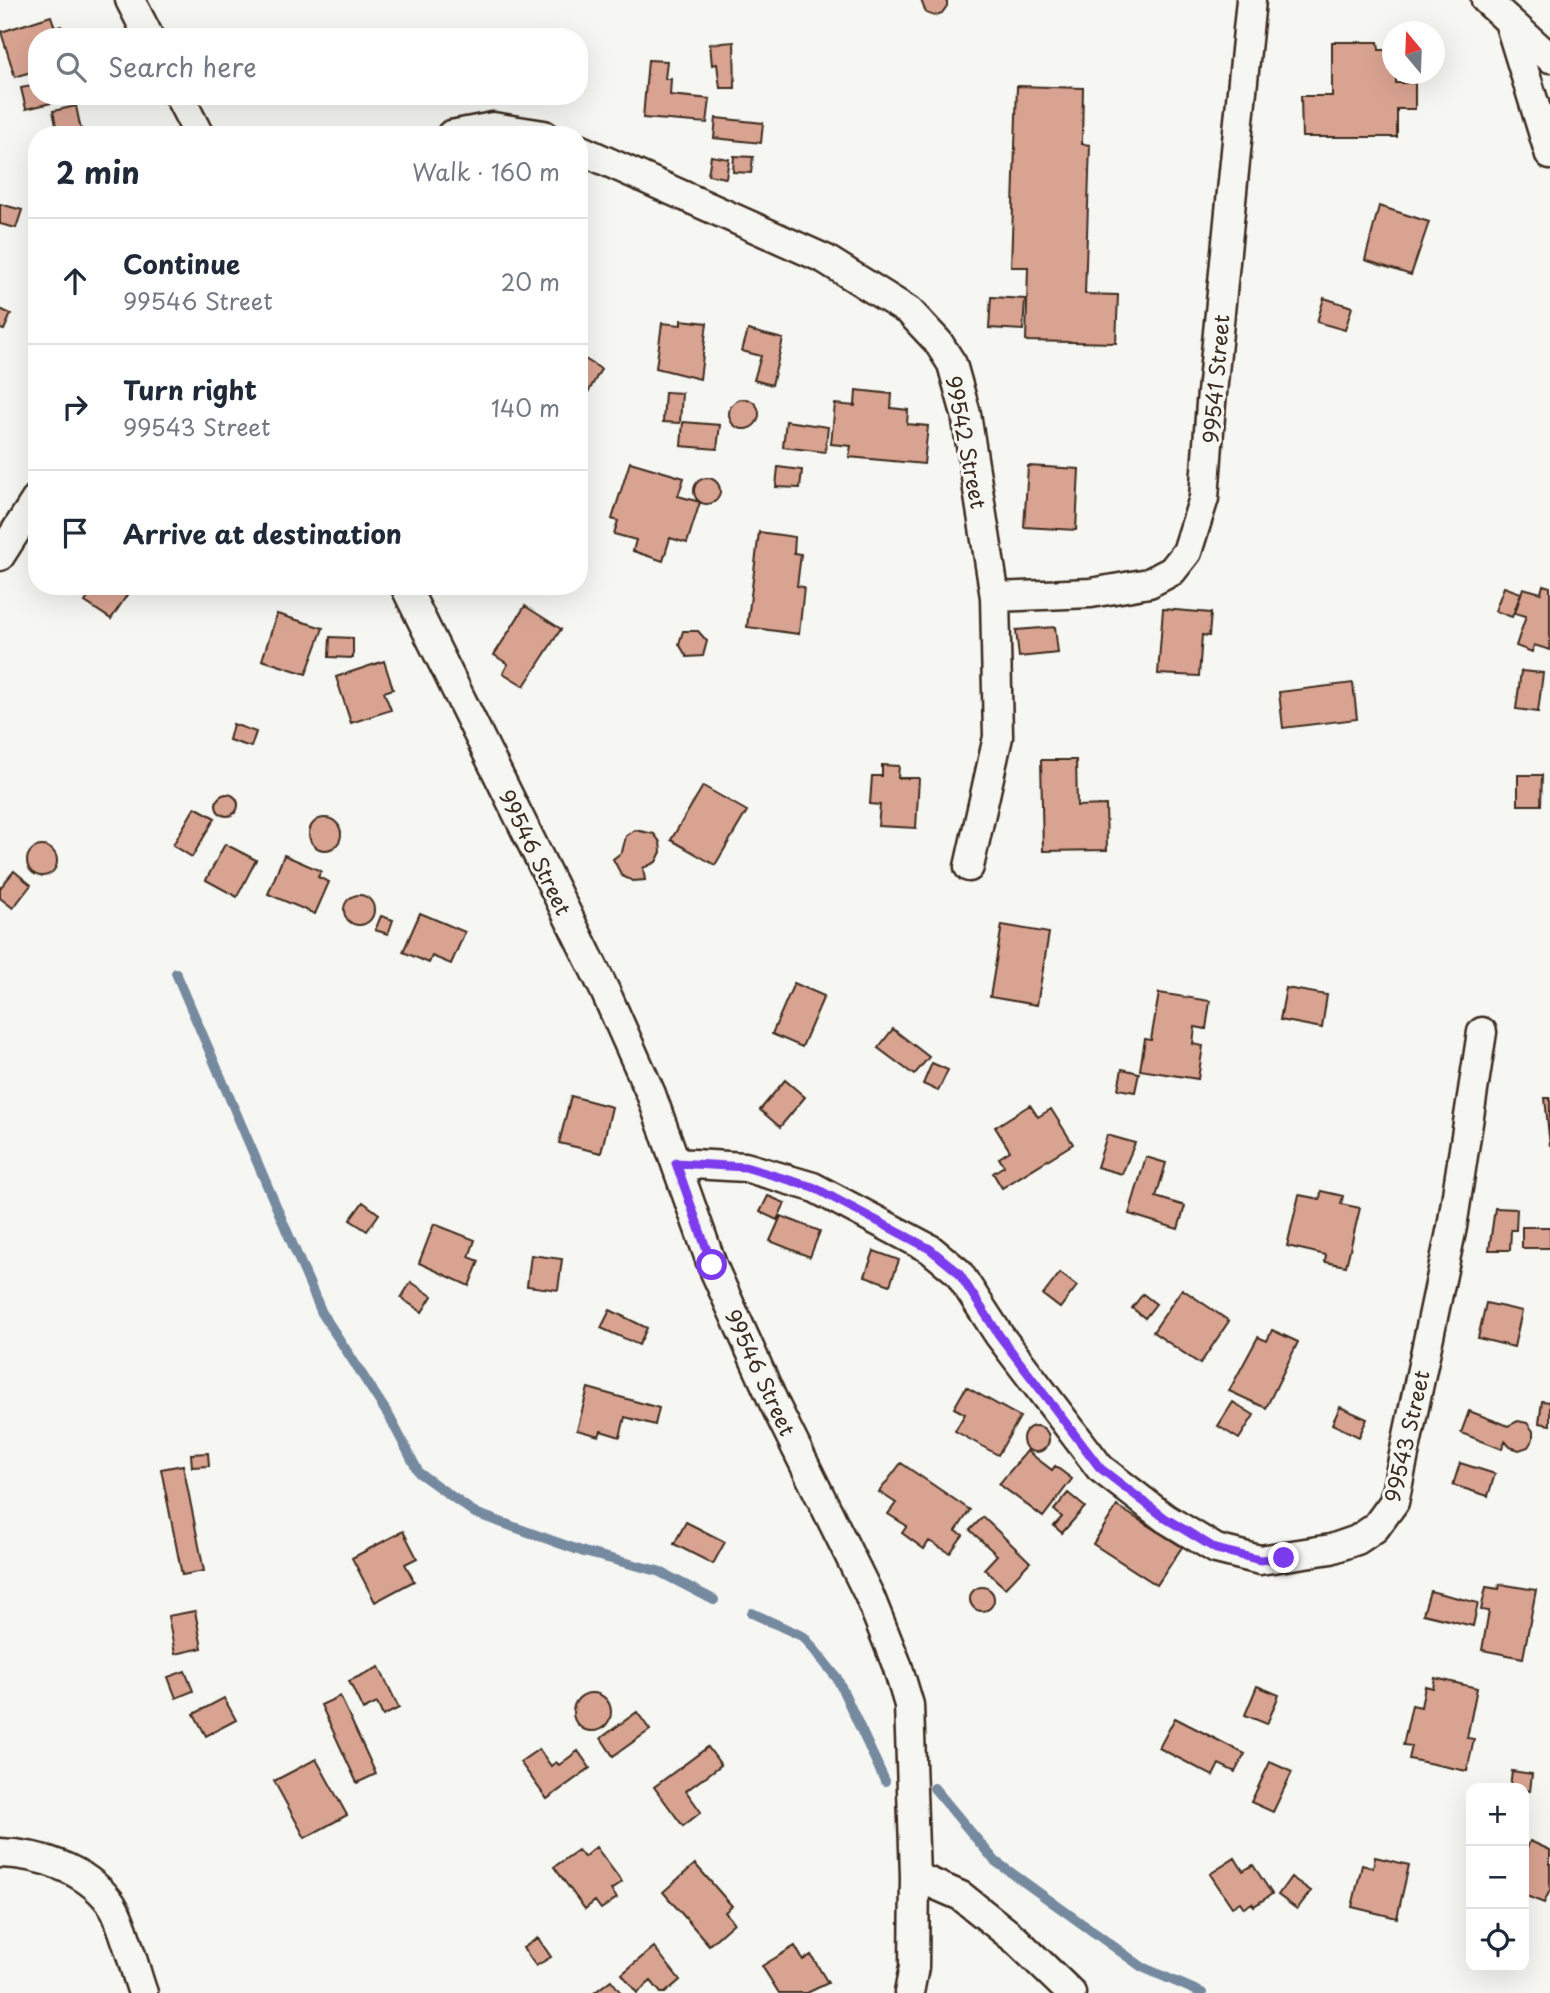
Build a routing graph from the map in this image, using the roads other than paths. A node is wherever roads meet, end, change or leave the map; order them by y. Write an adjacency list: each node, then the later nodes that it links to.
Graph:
1 (130, 0): 5 (street)
2 (1251, 0): 14 (street, 99541 Street)
3 (1486, 0): 4 (street)
4 (1510, 25): 6 (street); 10 (street)
5 (144, 28)
6 (1550, 58)
7 (184, 105): 8 (street)
8 (194, 126)
9 (588, 153): 14 (street, 99542 Street)
10 (1550, 155)
11 (28, 512): 12 (street)
12 (0, 556)
13 (409, 595): 17 (street, 99546 Street)
14 (995, 597): 15 (street, 99542 Street)
15 (969, 867)
16 (1482, 1032): 17 (street, 99543 Street)
17 (676, 1163): 19 (street, 99546 Street)
18 (0, 1853): 20 (street)
19 (915, 1876): 21 (street, 99546 Street); 22 (street)
20 (142, 1993)
21 (909, 1993)
22 (1071, 1993)

